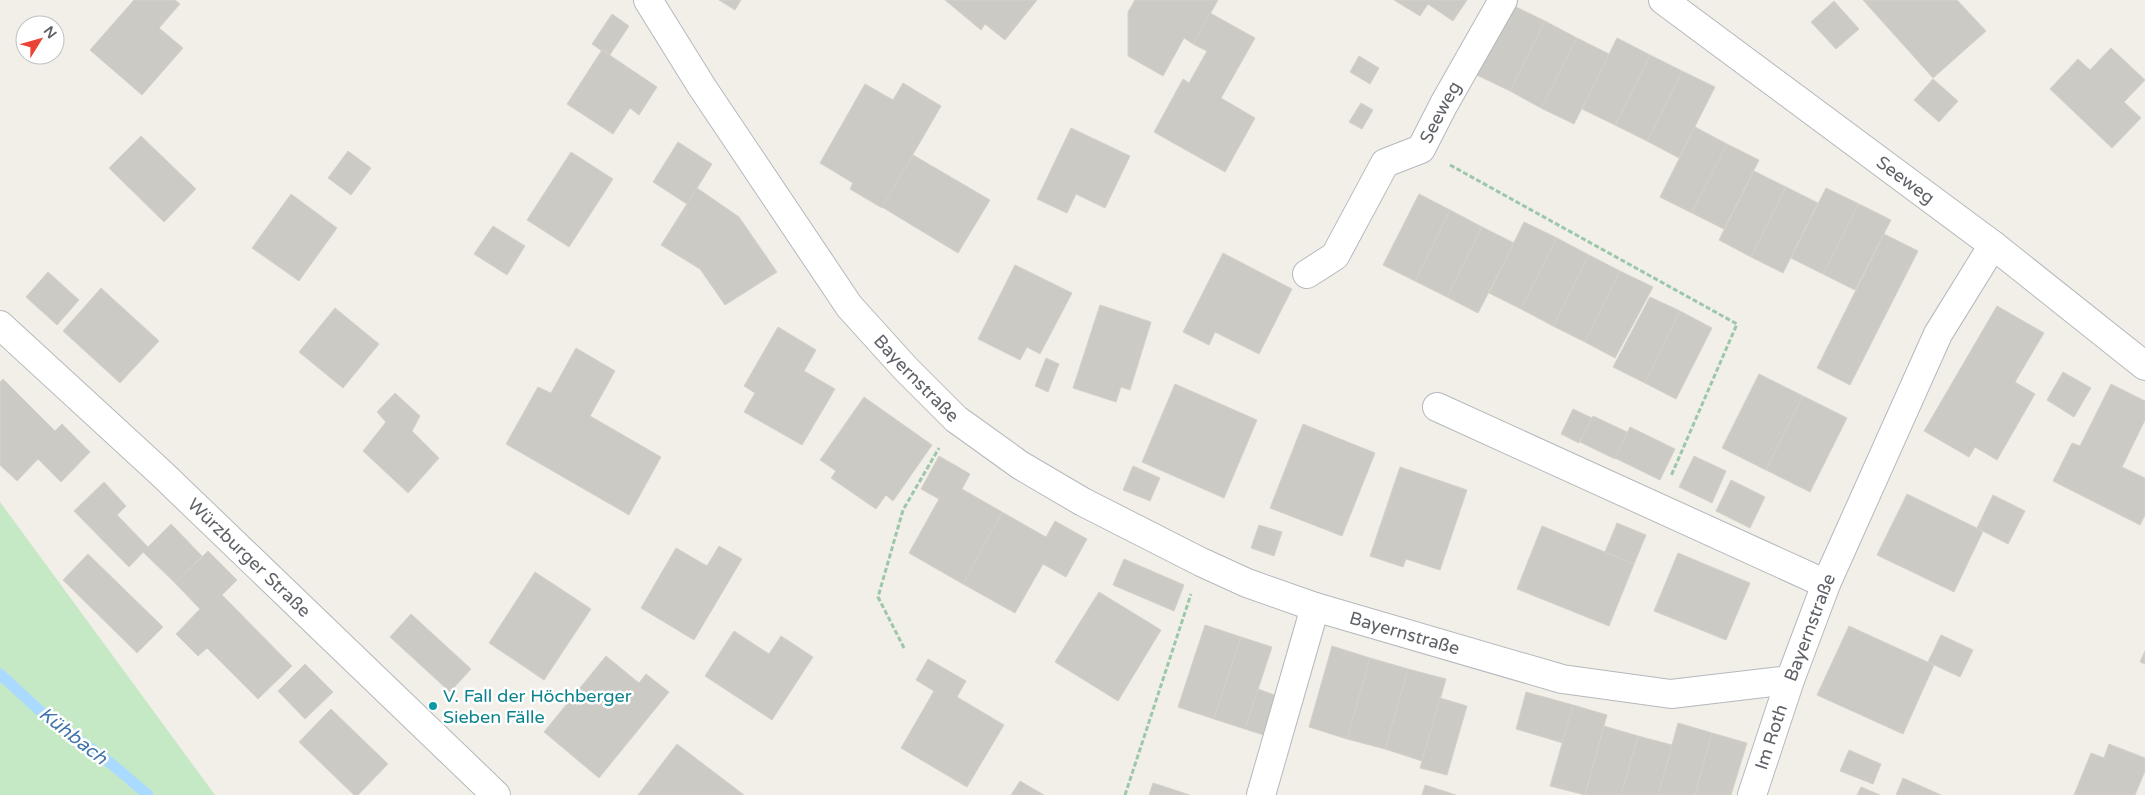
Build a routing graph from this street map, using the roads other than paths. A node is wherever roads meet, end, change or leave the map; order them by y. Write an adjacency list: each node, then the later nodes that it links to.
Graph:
1 (648, 0): 10 (street, Bayernstraße)
2 (1502, 0): 5 (street, Seeweg)
3 (1663, 0): 4 (street, Seeweg)
4 (1993, 245): 7 (street, Seeweg); 9 (street, Bayernstraße)
5 (1307, 274)
6 (0, 325): 12 (street, Würzburger Straße)
7 (2145, 366)
8 (1437, 407): 9 (street)
9 (1826, 584): 11 (street, Bayernstraße)
10 (1315, 607): 11 (street, Bayernstraße); 13 (street)
11 (1790, 680): 14 (street, Im Roth)
12 (496, 795)
13 (1261, 795)
14 (1752, 795)

